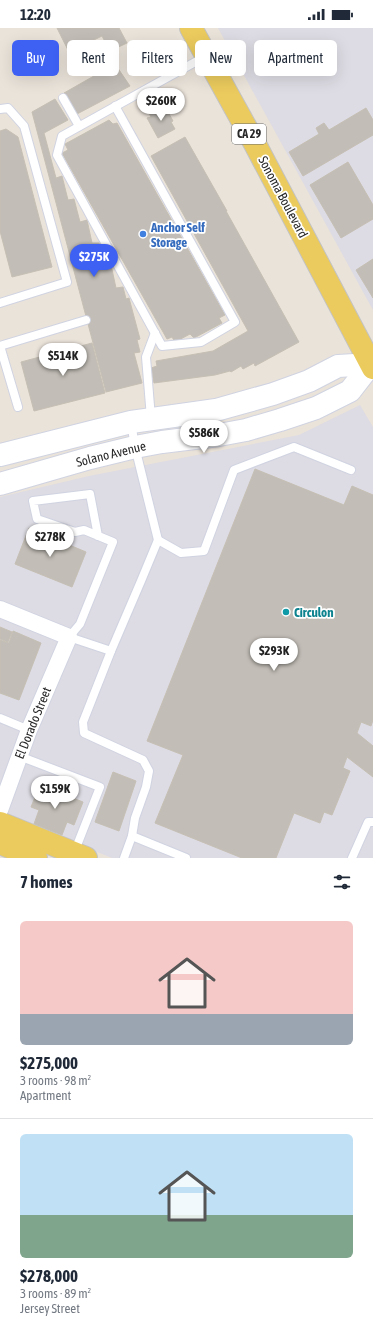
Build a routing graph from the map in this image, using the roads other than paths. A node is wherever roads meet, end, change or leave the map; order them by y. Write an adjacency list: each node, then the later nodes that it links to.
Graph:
1 (191, 28): 2 (main road, Sonoma Boulevard / CA 29)
2 (198, 40)
3 (195, 63): 6 (lane)
4 (218, 76): 13 (main road, Sonoma Boulevard / CA 29)
5 (63, 98): 8 (lane)
6 (115, 106): 8 (lane); 11 (lane)
7 (0, 109): 9 (lane)
8 (79, 126): 11 (lane)
9 (0, 303)
10 (86, 320): 12 (lane)
11 (154, 332): 15 (lane)
12 (0, 346): 14 (lane)
13 (372, 365): 15 (main road, Solano Avenue); 16 (main road, Solano Avenue)
14 (18, 408)
15 (141, 420): 16 (lane); 17 (main road, Solano Avenue)
16 (135, 447): 19 (main road, Solano Avenue); 21 (lane)
17 (0, 456)
18 (351, 470): 21 (lane)
19 (0, 484)
20 (98, 536): 20 (lane); 23 (lane)
21 (158, 540): 24 (lane)
22 (0, 609): 23 (street)
23 (69, 636): 24 (lane); 26 (street, El Dorado Street)
24 (110, 651): 31 (lane)
25 (0, 718): 26 (lane)
26 (29, 730): 27 (street, El Dorado Street)
27 (19, 756): 28 (street, El Dorado Street); 33 (lane)
28 (0, 810)
29 (373, 822): 37 (lane)
30 (0, 823): 33 (main road)
31 (132, 836): 35 (lane); 36 (lane)
32 (0, 843): 34 (main road)
33 (80, 856)
34 (36, 858)
35 (124, 858)
36 (186, 858)
37 (352, 858)

